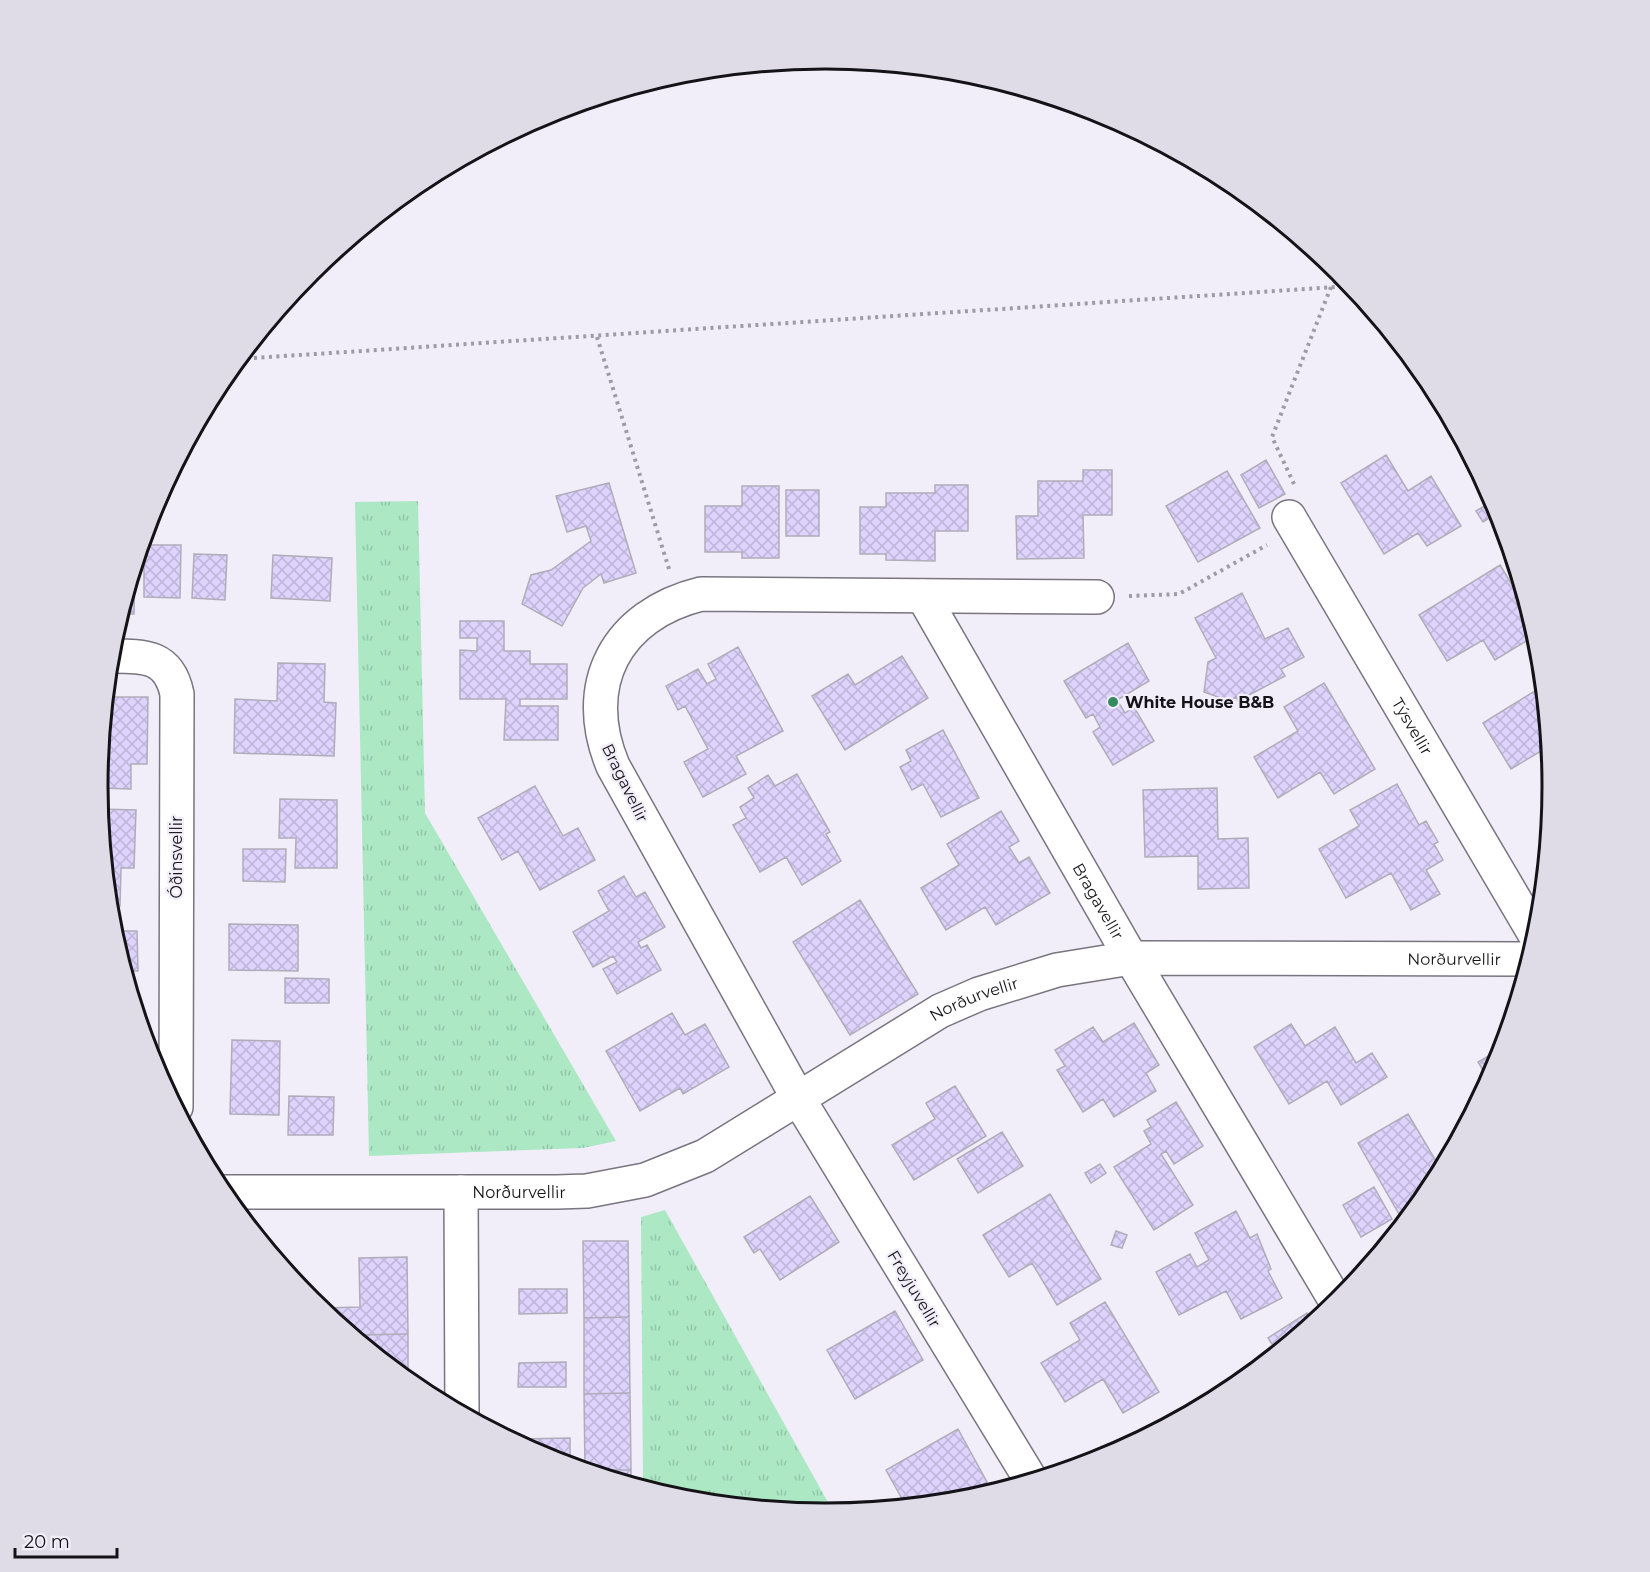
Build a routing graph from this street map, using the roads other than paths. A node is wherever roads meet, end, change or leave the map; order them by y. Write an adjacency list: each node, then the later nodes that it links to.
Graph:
1 (1293, 522): 5 (street, Týsvellir)
2 (923, 596): 3 (street, Bragavellir); 6 (street, Bragavellir); 9 (street, Bragavellir)
3 (1096, 597)
4 (120, 656): 8 (street, Óðinsvellir)
5 (1528, 923)
6 (1131, 958): 7 (street, Norðurvellir); 9 (street, Norðurvellir); 12 (street)
7 (1521, 959)
8 (176, 1090)
9 (798, 1098): 11 (street, Norðurvellir); 14 (street, Freyjuvellir)
10 (235, 1192): 11 (street, Norðurvellir)
11 (461, 1192): 13 (street, Norðurvellir)
12 (1331, 1294)
13 (462, 1404)
14 (1027, 1474)

